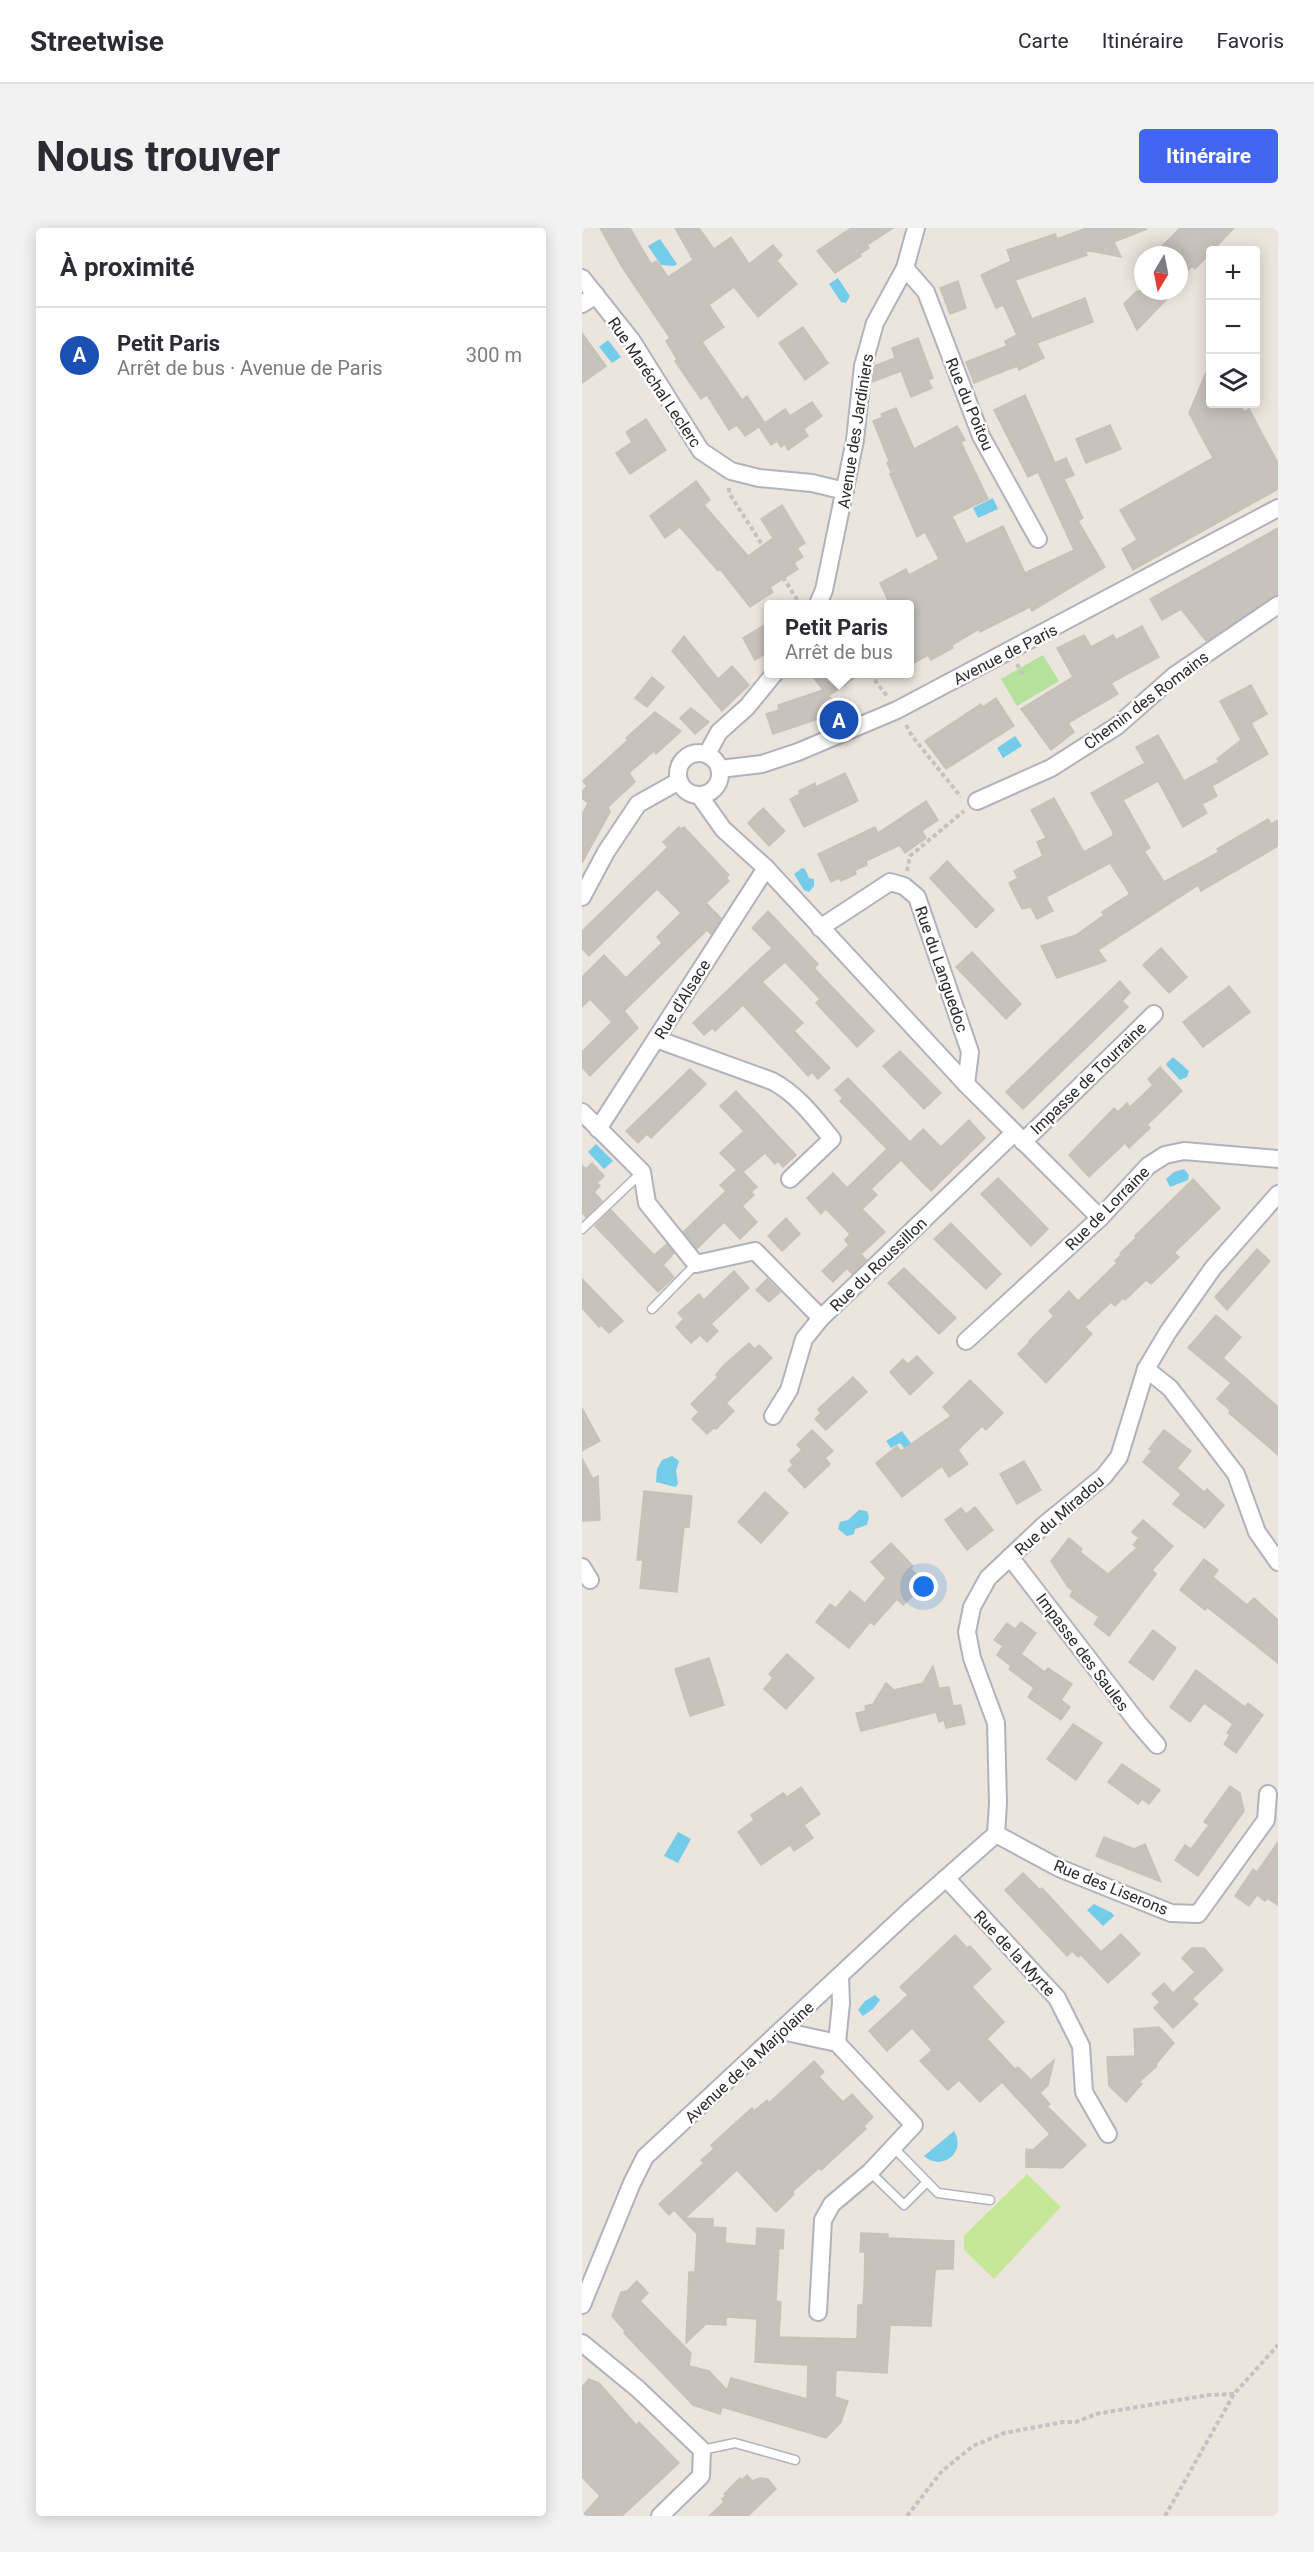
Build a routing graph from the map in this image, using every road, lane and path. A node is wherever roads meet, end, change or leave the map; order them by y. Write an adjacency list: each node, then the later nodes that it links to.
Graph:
1 (916, 228): 2 (street, Avenue des Jardiniers)
2 (905, 268): 6 (street, Avenue des Jardiniers); 8 (street, Rue du Poitou)
3 (582, 278): 4 (street, Rue Maréchal Leclerc)
4 (589, 300): 5 (street, Rue Maréchal Leclerc)
5 (731, 471): 6 (street, Rue Maréchal Leclerc); 9 (path)
6 (845, 491): 10 (street, Avenue des Jardiniers)
7 (1278, 508): 14 (street, Avenue de Paris)
8 (1038, 539)
9 (797, 600)
10 (820, 600)
11 (1278, 605): 19 (street, Chemin des Romains)
12 (771, 678): 15 (street)
13 (873, 678): 14 (path)
14 (897, 710): 16 (street, Avenue de Paris); 19 (path)
15 (707, 754): 16 (street); 17 (street)
16 (720, 769): 18 (street)
17 (679, 781): 18 (street); 22 (street)
18 (699, 795): 20 (street)
19 (974, 804): 21 (path)
20 (766, 868): 23 (street); 25 (street, Rue d'Alsace)
21 (904, 886): 23 (street, Rue du Languedoc); 26 (street, Rue du Languedoc)
22 (582, 897)
23 (820, 928): 26 (street)
24 (1154, 1014): 29 (street, Impasse de Tourraine)
25 (656, 1039): 28 (street, Rue d'Alsace); 32 (street)
26 (966, 1084): 29 (street)
27 (582, 1112): 28 (street)
28 (598, 1129): 31 (street)
29 (1018, 1137): 34 (street); 38 (street, Rue du Roussillon)
30 (1278, 1159): 34 (street, Rue de Lorraine)
31 (642, 1172): 35 (lane); 36 (street)
32 (790, 1179)
33 (1276, 1200): 40 (street, Rue du Miradou)
34 (1100, 1218): 39 (street, Rue de Lorraine)
35 (582, 1229)
36 (696, 1264): 37 (lane); 38 (street)
37 (652, 1309)
38 (821, 1318): 41 (street, Rue du Roussillon)
39 (966, 1341)
40 (1146, 1370): 42 (street, Rue du Miradou); 43 (street)
41 (773, 1416)
42 (1010, 1557): 44 (street, Impasse des Saules); 46 (street, Rue du Miradou)
43 (1278, 1562)
44 (1157, 1745)
45 (1268, 1794): 46 (street, Rue des Liserons)
46 (996, 1834): 47 (street, Avenue de la Marjolaine)
47 (946, 1878): 48 (street, Avenue de la Marjolaine); 51 (street, Rue de la Myrte)
48 (840, 1976): 49 (street, Avenue de la Marjolaine); 50 (street)
49 (782, 2031): 50 (street); 56 (street, Avenue de la Marjolaine)
50 (837, 2043): 52 (street)
51 (1108, 2134)
52 (893, 2147): 53 (street); 54 (lane)
53 (870, 2172): 54 (lane); 57 (street)
54 (927, 2182): 55 (lane)
55 (990, 2200)
56 (582, 2305)
57 (818, 2312)
58 (582, 2343): 61 (street)
59 (1278, 2345): 60 (path)
60 (1234, 2394): 64 (path); 65 (path)
61 (702, 2450): 62 (lane); 63 (street)
62 (795, 2460)
63 (660, 2516)
64 (907, 2516)
65 (1165, 2516)

